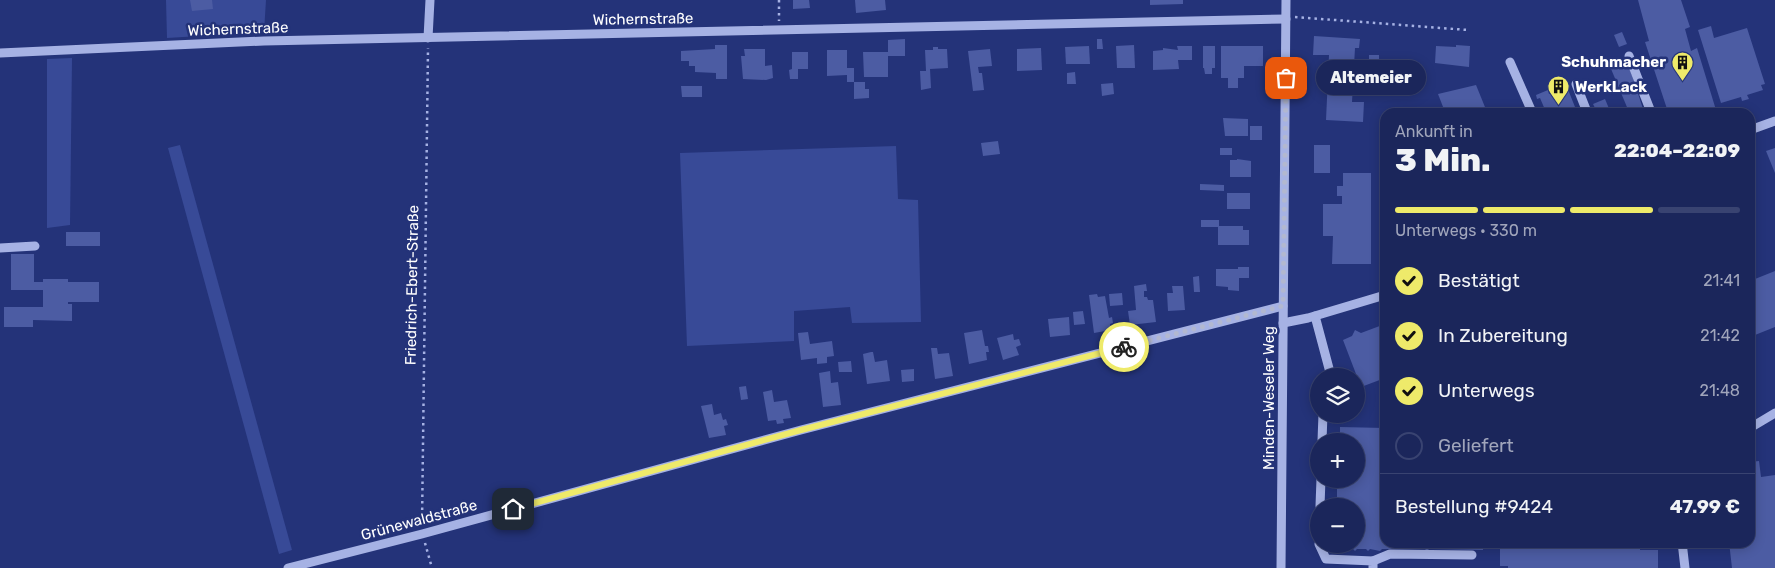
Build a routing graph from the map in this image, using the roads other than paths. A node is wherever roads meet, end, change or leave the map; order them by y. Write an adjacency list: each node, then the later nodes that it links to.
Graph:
1 (430, 0): 4 (street)
2 (1286, 0): 3 (street, Minden-Weseler Weg)
3 (1286, 18): 4 (street, Wichernstraße); 17 (street, Minden-Weseler Weg)
4 (428, 38): 5 (street, Wichernstraße)
5 (0, 53)
6 (1629, 56): 11 (street)
7 (1510, 62): 9 (street)
8 (1576, 84): 10 (street)
9 (1530, 108)
10 (1585, 108)
11 (1650, 108)
12 (1775, 121): 13 (street)
13 (1755, 128)
14 (35, 246): 15 (street)
15 (0, 248)
16 (1380, 296): 18 (street)
17 (1283, 306): 19 (street, Minden-Weseler Weg); 27 (street, Grünewaldstraße)
18 (1315, 316): 19 (street); 20 (street)
19 (1283, 323): 28 (street, Minden-Weseler Weg)
20 (1329, 368)
21 (1775, 413): 22 (street)
22 (1755, 425)
23 (1683, 548): 29 (street)
24 (1323, 553): 26 (street)
25 (1472, 555): 26 (street)
26 (1373, 564)
27 (288, 568)
28 (1281, 568)
29 (1685, 568)

